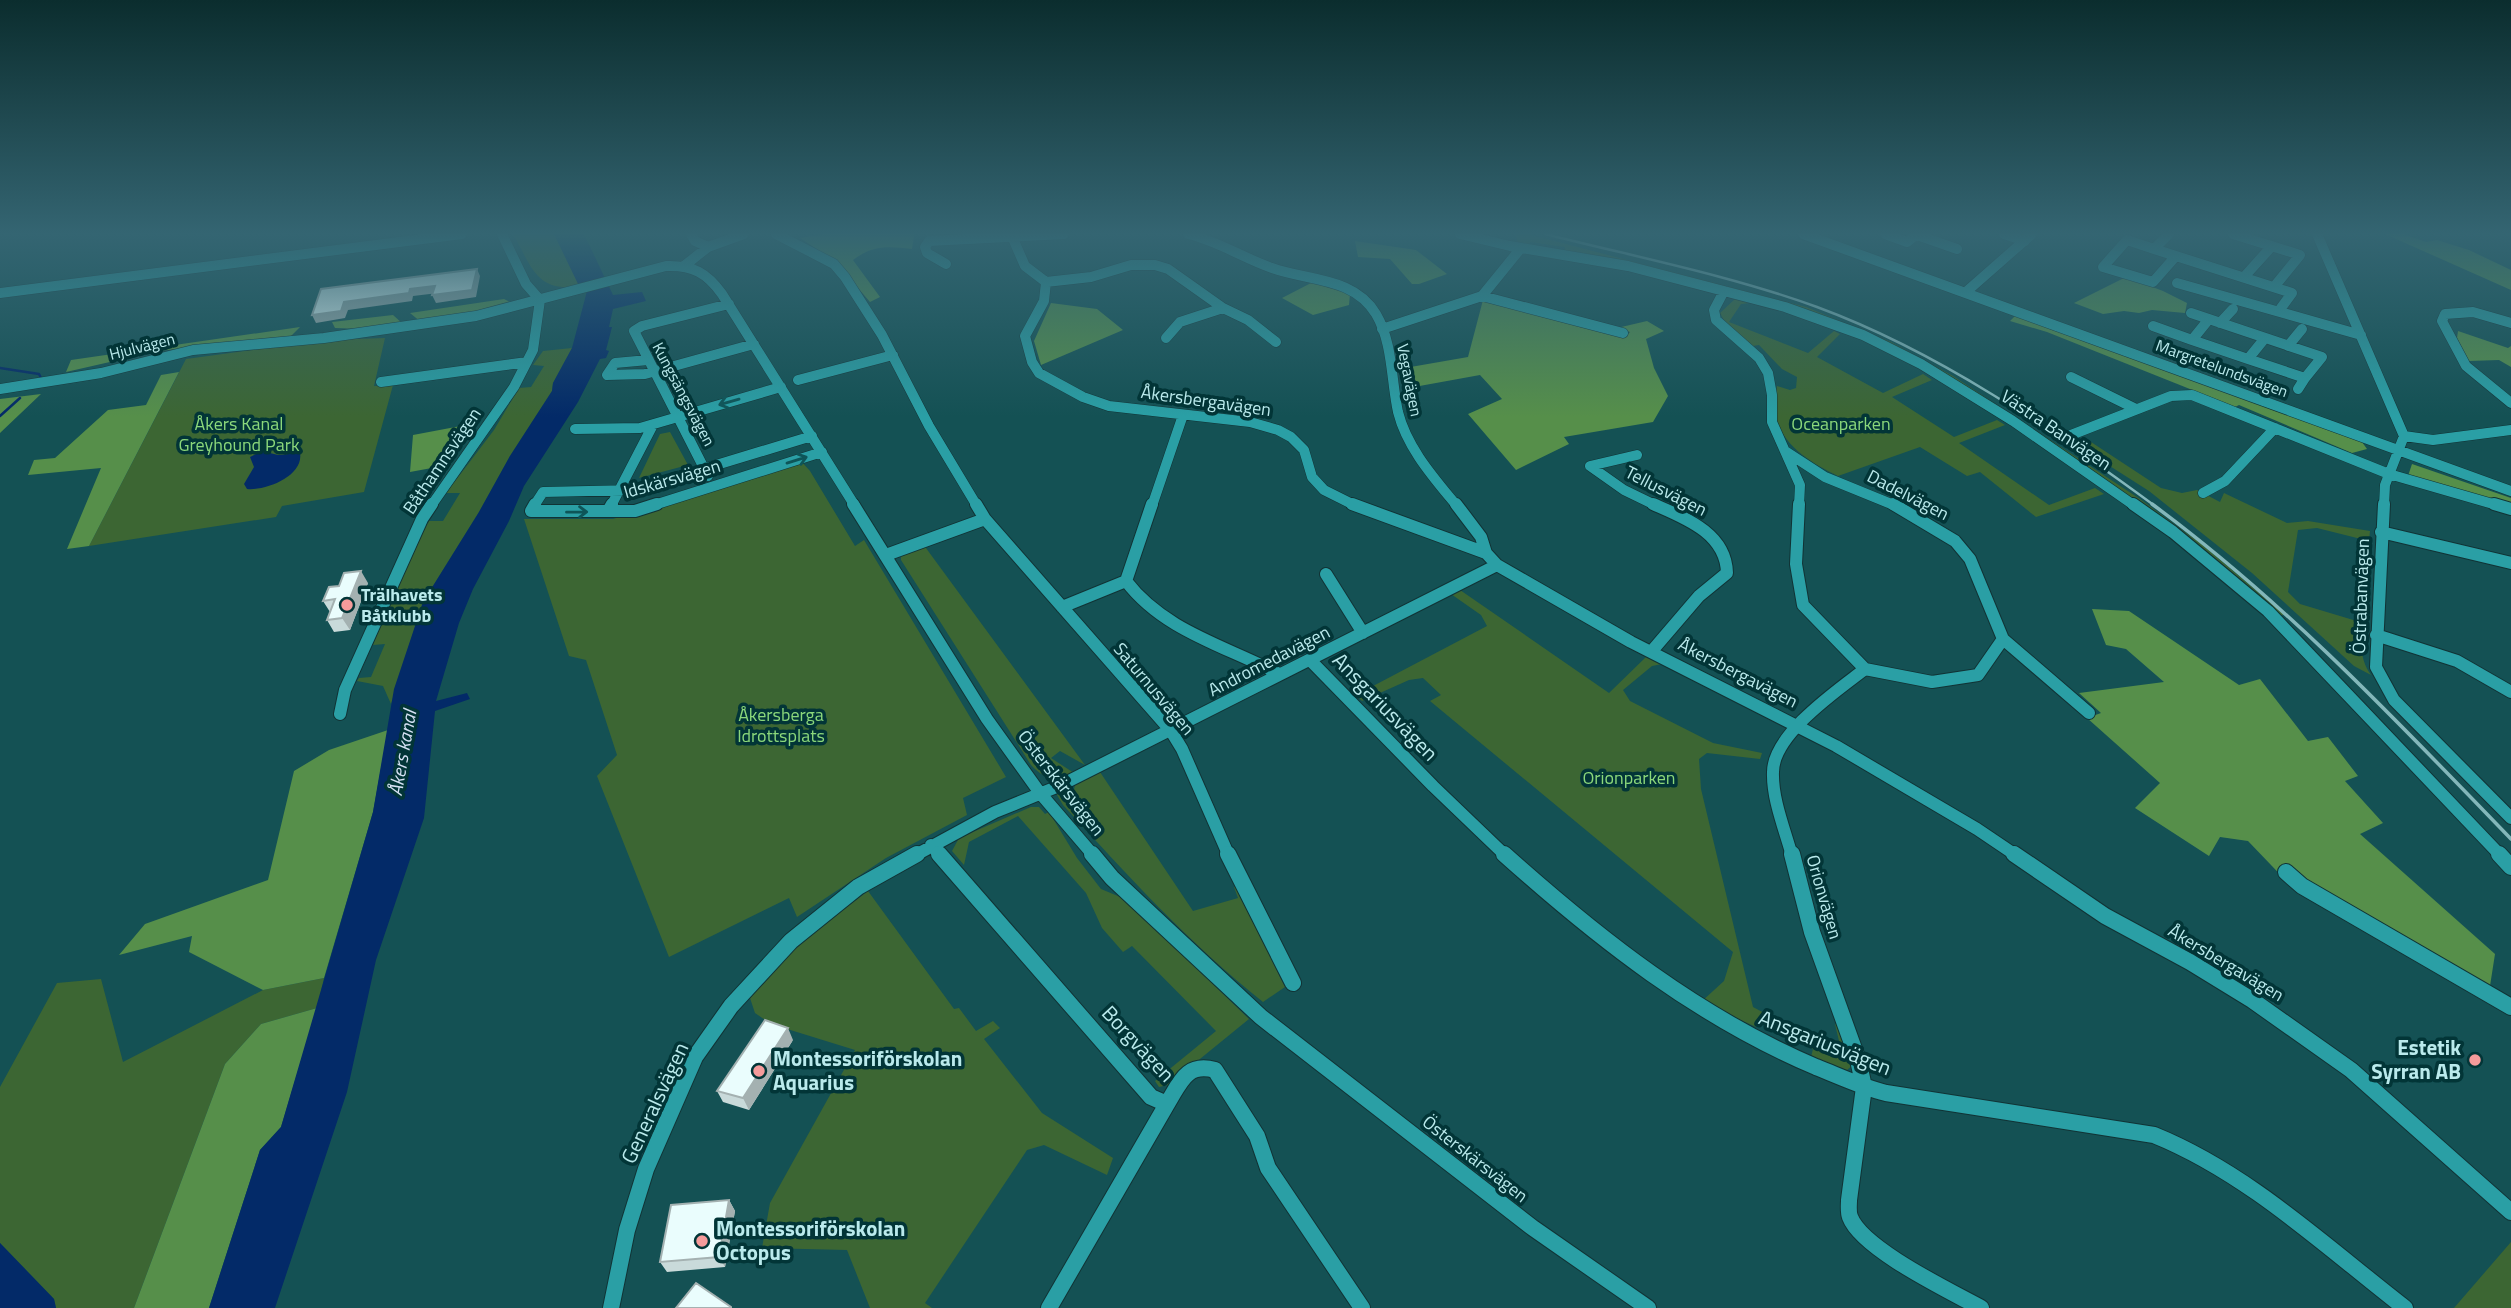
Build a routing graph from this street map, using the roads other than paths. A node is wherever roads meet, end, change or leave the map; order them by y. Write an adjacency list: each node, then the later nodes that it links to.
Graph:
1 (536, 295): 15 (street)
2 (559, 295): 15 (street)
3 (722, 295): 16 (street, Österskärsvägen)
4 (857, 295): 35 (street, Saturnusvägen)
5 (1045, 295): 49 (street, Åkersbergavägen)
6 (1205, 295): 17 (street)
7 (1357, 295): 25 (street, Vegavägen)
8 (1722, 295): 59 (street)
9 (1742, 295): 95 (street, Västra Banvägen)
10 (1974, 295): 58 (street, Margretelundsvägen)
11 (2217, 295): 28 (street)
12 (2291, 295): 18 (street)
13 (2344, 295): 28 (street)
14 (1482, 296): 25 (street); 27 (street)
15 (540, 300): 38 (street, Båthamnsvägen); 45 (street, Hjulvägen)
16 (729, 304): 33 (street, Österskärsvägen); 37 (street, Kungsängsvägen)
17 (1223, 308): 29 (street); 32 (street)
18 (2281, 308)
19 (2233, 309): 22 (street)
20 (2191, 313): 21 (street)
21 (2209, 319): 22 (street); 31 (street)
22 (2220, 323): 30 (street)
23 (2511, 323): 47 (street)
24 (2153, 326): 31 (street)
25 (1382, 329): 75 (street, Vegavägen)
26 (2302, 329): 34 (street)
27 (1623, 333)
28 (2361, 335): 57 (street)
29 (1166, 338)
30 (2265, 338): 34 (street); 36 (street)
31 (2192, 340): 36 (street)
32 (1276, 342)
33 (754, 344): 39 (street); 44 (street, Österskärsvägen)
34 (2288, 346): 41 (street)
35 (893, 355): 42 (street); 72 (street, Saturnusvägen)
36 (2248, 359): 41 (street)
37 (648, 360): 39 (street, Kungsängsvägen); 39 (street)
38 (527, 362): 43 (street); 89 (street, Båthamnsvägen)
39 (653, 371): 50 (street, Kungsängsvägen)
40 (2071, 377): 48 (street)
41 (2305, 378): 46 (street)
42 (798, 380)
43 (381, 382)
44 (781, 387): 50 (street, one-way to 50); 56 (street, Österskärsvägen)
45 (0, 388)
46 (2298, 389)
47 (2511, 403)
48 (2136, 409): 52 (street); 55 (street)
49 (1183, 415): 75 (street, Åkersbergavägen); 78 (street)
50 (678, 417): 51 (street); 62 (street, Kungsängsvägen)
51 (653, 425): 53 (street); 67 (street)
52 (2275, 428): 63 (street); 69 (street)
53 (575, 429)
54 (2511, 430): 57 (street)
55 (2071, 435)
56 (812, 436): 60 (street, Österskärsvägen); 62 (street, Idskärsvägen)
57 (2404, 436): 58 (street, Östrabanvägen)
58 (2397, 450): 63 (street, Östrabanvägen); 68 (street, Margretelundsvägen)
59 (1784, 451): 64 (street, Dadelvägen); 65 (street)
60 (822, 452): 66 (street, Idskärsvägen, one-way to 60); 74 (street, Österskärsvägen)
61 (1637, 455): 83 (street, Tellusvägen)
62 (705, 469): 66 (street, Kungsängsvägen); 67 (street, Idskärsvägen)
63 (2389, 474): 70 (street); 73 (street, Östrabanvägen)
64 (1825, 477): 65 (street); 82 (street, Dadelvägen)
65 (1800, 485): 85 (street)
66 (713, 486): 71 (street, Idskärsvägen)
67 (619, 491): 71 (street); 71 (street, Idskärsvägen, one-way to 71)
68 (2511, 491)
69 (2203, 493)
70 (2511, 509)
71 (608, 511)
72 (985, 519): 74 (street); 79 (street, Saturnusvägen)
73 (2381, 532): 76 (street); 81 (street, Östrabanvägen)
74 (886, 555): 92 (street, Österskärsvägen)
75 (1491, 559): 80 (street, Andromedavägen); 83 (street, Åkersbergavägen)
76 (2511, 563)
77 (1326, 574): 80 (street)
78 (1126, 581): 79 (street); 86 (street)
79 (1062, 607): 91 (street, Saturnusvägen)
80 (1363, 633): 84 (street, Andromedavägen)
81 (2376, 635): 87 (street); 93 (street, Östrabanvägen)
82 (2003, 639): 85 (street); 88 (street, Dadelvägen)
83 (1651, 652): 90 (street, Åkersbergavägen)
84 (1310, 660): 86 (street, Andromedavägen); 99 (street, Ansgariusvägen)
85 (1865, 669): 90 (street, Orionvägen)
86 (1279, 674): 91 (street, Andromedavägen)
87 (2511, 692)
88 (2089, 713)
89 (340, 714)
90 (1799, 726): 99 (street, Orionvägen); 101 (street, Åkersbergavägen)
91 (1171, 731): 92 (street, Andromedavägen); 97 (street, Saturnusvägen)
92 (1040, 793): 94 (street, Generalsvägen); 105 (street, Österskärsvägen)
93 (2511, 818)
94 (931, 845): 100 (street, Borgvägen); 102 (street, Generalsvägen)
95 (2511, 867)
96 (2286, 872): 98 (street)
97 (1293, 983)
98 (2511, 1007)
99 (1864, 1087): 106 (street, Orionvägen); 107 (street, Ansgariusvägen)
100 (1167, 1104): 103 (street); 104 (street, Borgvägen)
101 (2511, 1212)
102 (611, 1308)
103 (1049, 1308)
104 (1362, 1308)
105 (1648, 1308)
106 (1981, 1308)
107 (2405, 1308)

